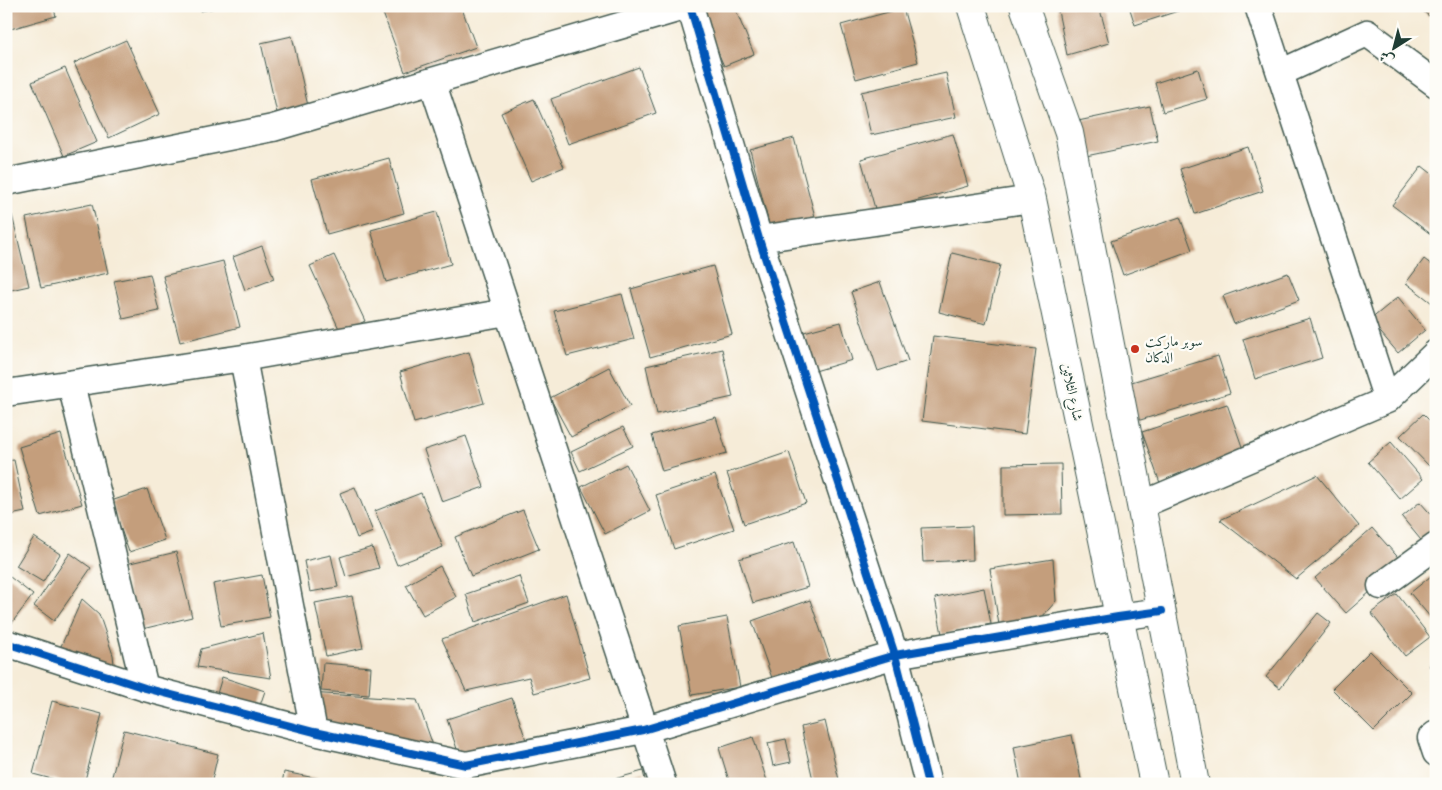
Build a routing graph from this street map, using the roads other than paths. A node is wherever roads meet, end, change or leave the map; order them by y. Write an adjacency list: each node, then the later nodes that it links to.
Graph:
1 (689, 6): 6 (street); 10 (street)
2 (971, 6): 9 (street, شارع الثلاثين)
3 (1024, 6): 17 (street)
4 (1258, 6): 5 (street)
5 (1280, 73): 7 (street); 16 (street)
6 (432, 81): 8 (street); 11 (street)
7 (1436, 84)
8 (6, 182)
9 (1032, 199): 10 (street); 21 (street, شارع الثلاثين)
10 (759, 239): 23 (street)
11 (507, 312): 13 (street); 25 (street)
12 (1436, 353): 16 (street)
13 (243, 358): 14 (street); 26 (street)
14 (71, 384): 15 (street); 24 (street)
15 (6, 393)
16 (1387, 400): 17 (street)
17 (1141, 505): 20 (street)
18 (1436, 546): 19 (street)
19 (1381, 586)
20 (1162, 611): 21 (street); 32 (street)
21 (1118, 617): 23 (street); 31 (street, شارع الثلاثين)
22 (6, 643): 24 (street)
23 (895, 655): 25 (street); 30 (street)
24 (145, 688): 26 (street)
25 (643, 730): 26 (street); 29 (street)
26 (314, 732)
27 (1436, 734): 28 (street)
28 (1436, 753)
29 (662, 784)
30 (928, 784)
31 (1154, 784)
32 (1195, 784)

